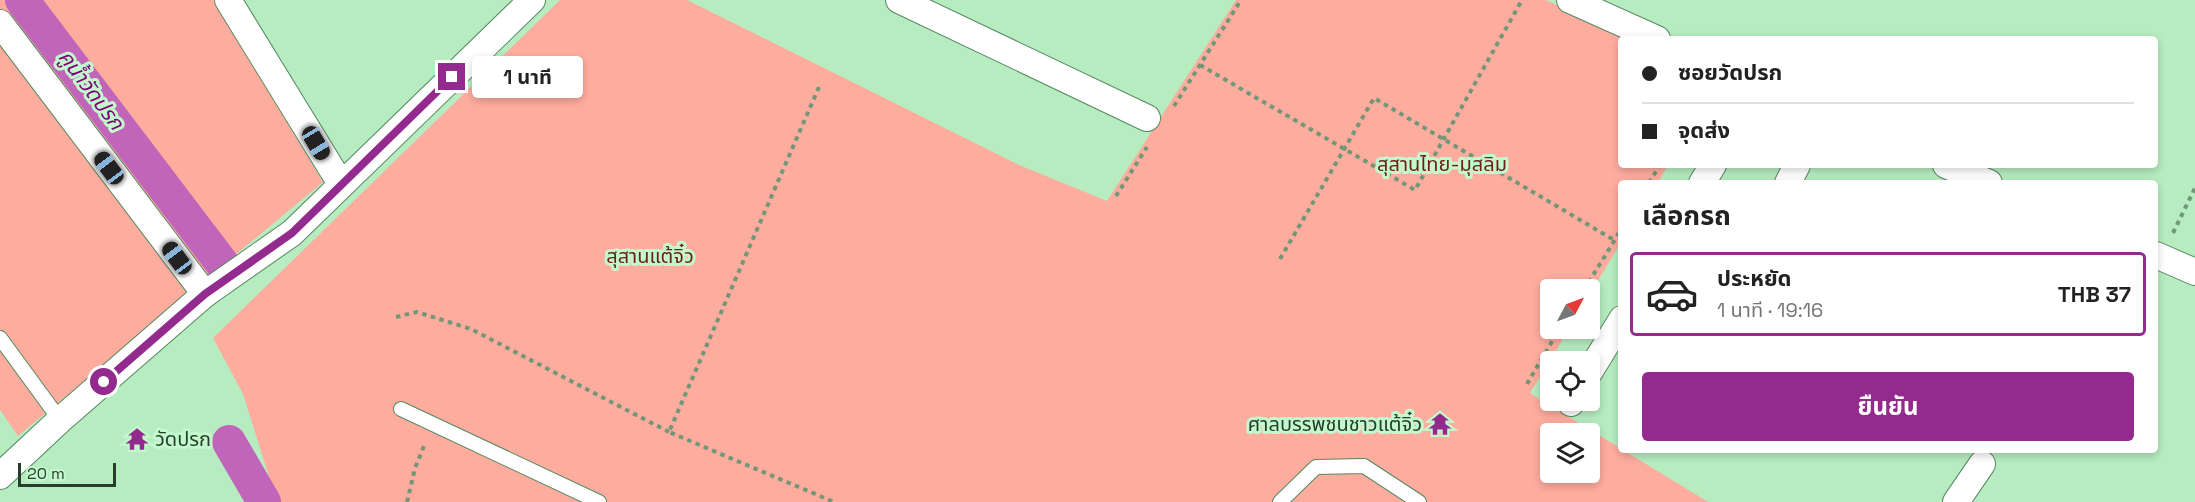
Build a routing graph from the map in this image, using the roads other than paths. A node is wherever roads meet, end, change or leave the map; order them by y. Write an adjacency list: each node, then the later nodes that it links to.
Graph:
1 (228, 0): 10 (street)
2 (532, 0): 10 (street)
3 (899, 0): 7 (street)
4 (1570, 0): 6 (street)
5 (0, 22): 13 (street)
6 (1650, 36)
7 (1157, 117)
8 (1954, 168): 9 (street)
9 (1982, 180)
10 (341, 184): 13 (street)
11 (2158, 256): 12 (street)
12 (2195, 272)
13 (205, 294): 18 (street)
14 (1618, 326): 16 (street)
15 (0, 338): 18 (lane)
16 (1600, 355)
17 (401, 409): 21 (lane)
18 (60, 420): 20 (street)
19 (1982, 464): 24 (street)
20 (0, 476)
21 (599, 502)
22 (1280, 502): 23 (lane)
23 (1419, 502)
24 (1956, 502)

